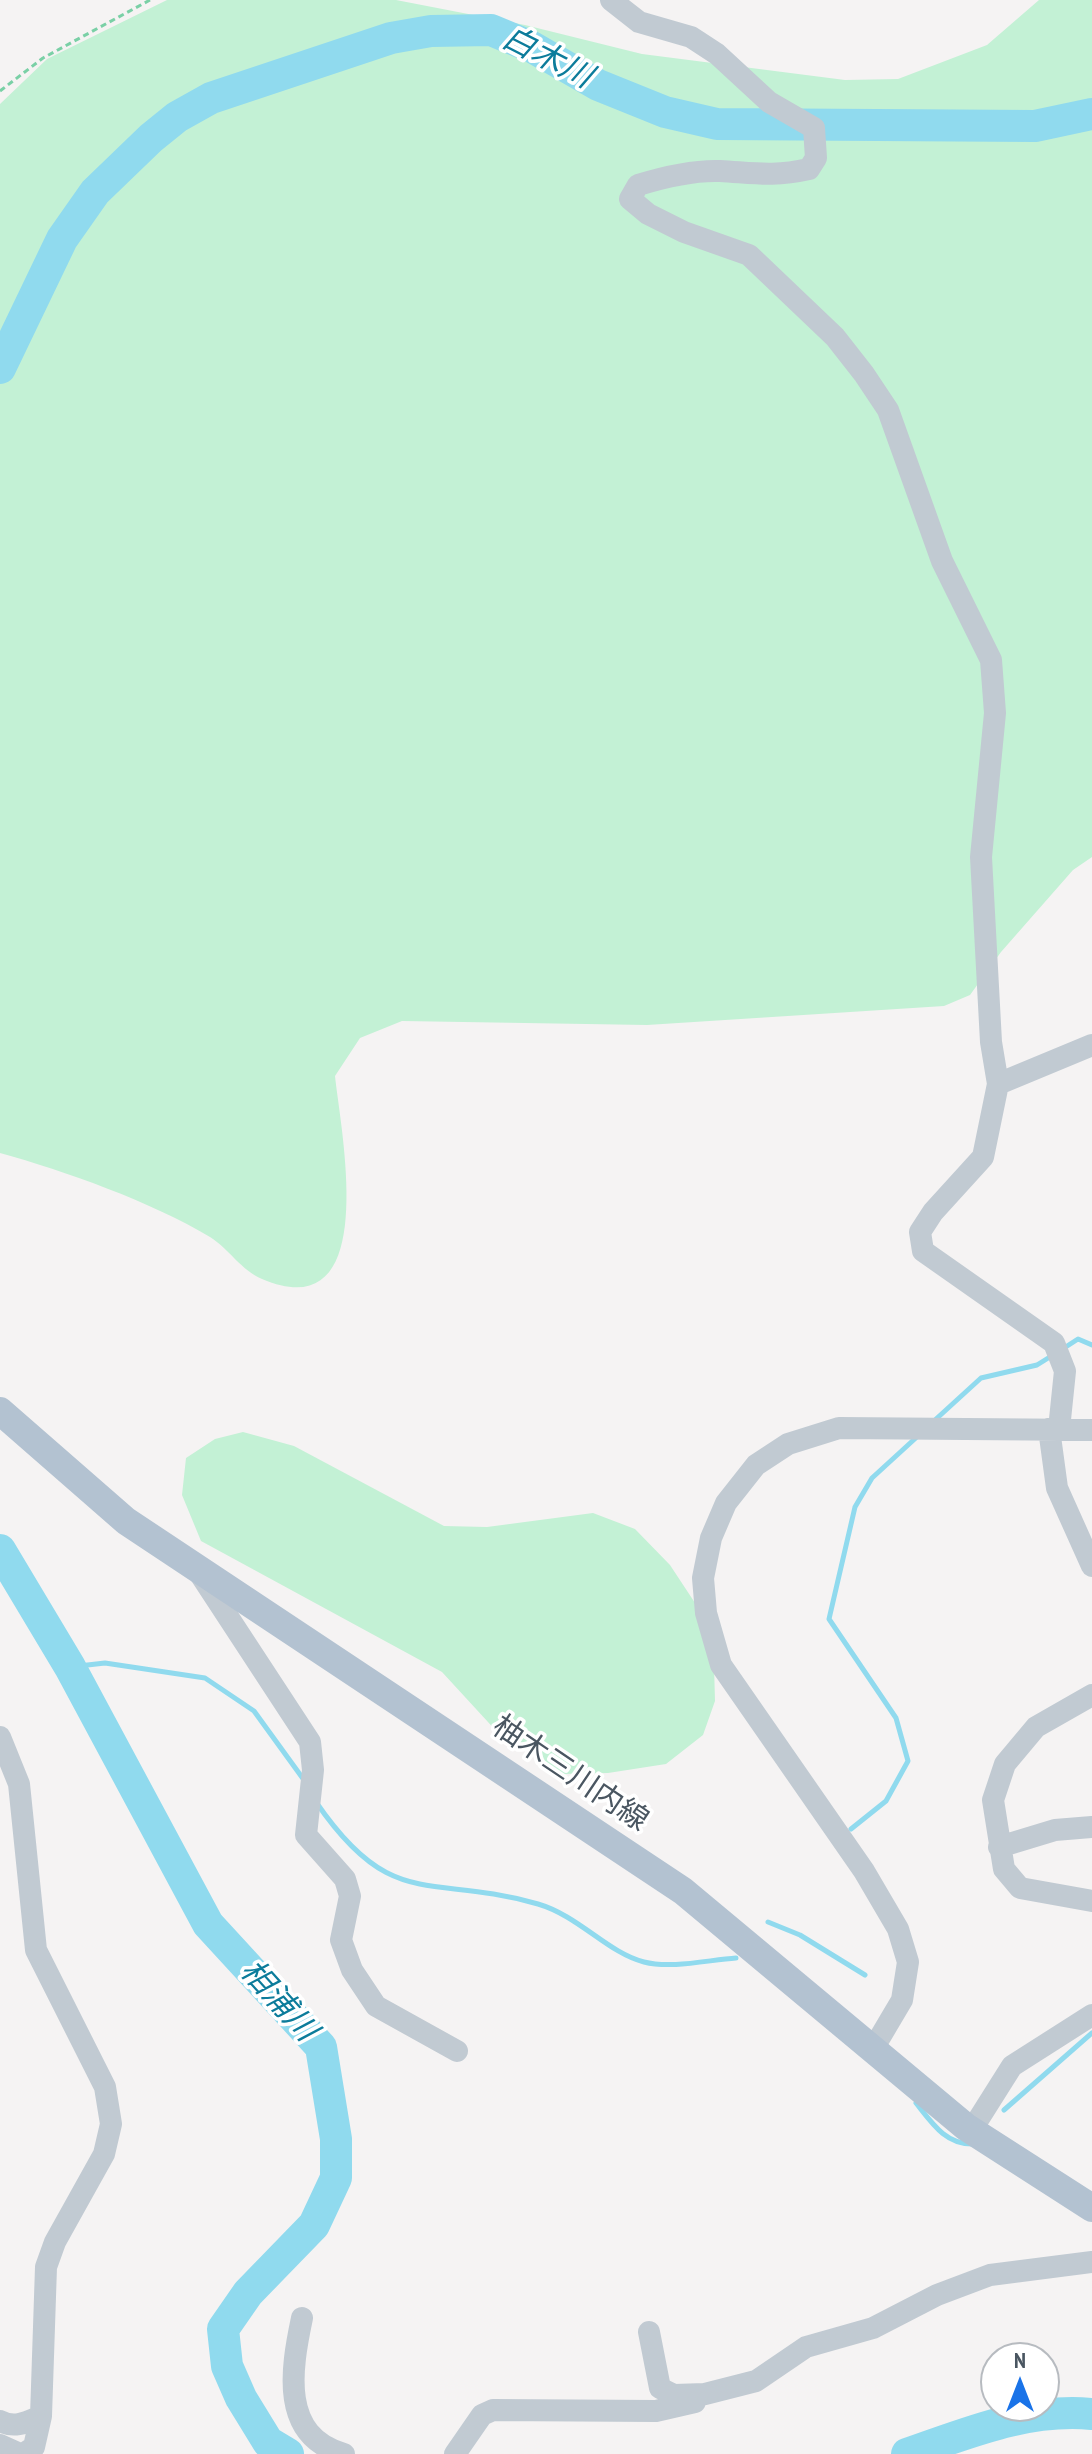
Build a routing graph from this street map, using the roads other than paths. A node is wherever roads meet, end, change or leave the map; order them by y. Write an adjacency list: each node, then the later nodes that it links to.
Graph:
1 (611, 0): 3 (street)
2 (1092, 1045): 3 (street)
3 (998, 1084): 5 (street)
4 (0, 1411): 7 (main road, 柚木三川内線)
5 (1054, 1429): 6 (street); 8 (street); 15 (street)
6 (1092, 1430)
7 (195, 1566): 15 (main road, 柚木三川内線); 16 (street)
8 (1092, 1566)
9 (1092, 1695): 12 (street)
10 (0, 1737): 23 (street)
11 (1092, 1827): 12 (street)
12 (999, 1847): 13 (street)
13 (1092, 1901)
14 (1092, 2015): 17 (street)
15 (873, 2049): 17 (main road, 柚木三川内線)
16 (457, 2051)
17 (971, 2131): 18 (main road, 柚木三川内線)
18 (1092, 2208)
19 (1092, 2262): 22 (street)
20 (302, 2318): 27 (street)
21 (649, 2332): 22 (street)
22 (705, 2394): 28 (street)
23 (41, 2416): 24 (street); 26 (street)
24 (0, 2421)
25 (0, 2445): 26 (street)
26 (31, 2452)
27 (344, 2454)
28 (455, 2454)

